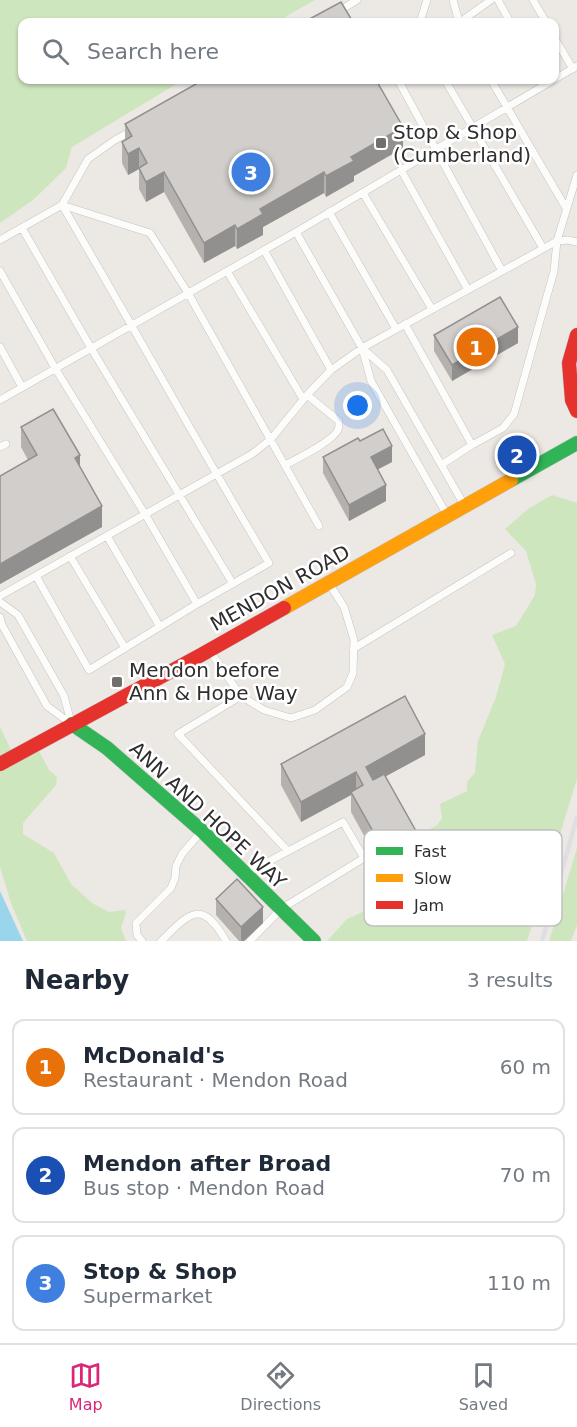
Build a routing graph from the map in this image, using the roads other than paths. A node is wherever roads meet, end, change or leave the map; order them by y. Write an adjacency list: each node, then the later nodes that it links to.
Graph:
1 (357, 0): 7 (lane)
2 (427, 0): 8 (lane)
3 (453, 0): 9 (lane)
4 (491, 0): 10 (lane)
5 (498, 0): 11 (lane)
6 (533, 0): 12 (lane)
7 (329, 17)
8 (421, 18)
9 (459, 18)
10 (466, 18)
11 (508, 18)
12 (544, 18)
13 (559, 43): 14 (lane)
14 (575, 68): 15 (lane)
15 (559, 75)
16 (400, 84): 23 (lane)
17 (447, 84): 22 (lane)
18 (493, 84): 20 (lane)
19 (541, 84): 20 (lane)
20 (507, 108): 22 (lane); 28 (lane)
21 (144, 124): 27 (lane)
22 (473, 128): 23 (lane); 35 (lane)
23 (436, 150): 24 (lane); 39 (lane)
24 (401, 170): 26 (lane); 40 (lane)
25 (577, 174): 28 (lane)
26 (363, 192): 29 (lane); 42 (lane)
27 (62, 205): 30 (lane); 41 (lane); 44 (lane)
28 (566, 208): 33 (lane)
29 (329, 213): 31 (lane); 45 (lane)
30 (22, 228): 32 (lane); 48 (lane)
31 (296, 232): 36 (lane); 49 (lane)
32 (0, 240)
33 (557, 241): 34 (lane); 35 (lane); 58 (lane)
34 (577, 242)
35 (543, 248): 39 (lane)
36 (264, 250): 38 (lane); 51 (lane)
37 (0, 271): 50 (lane)
38 (227, 271): 41 (lane); 53 (lane)
39 (502, 271): 40 (lane)
40 (468, 290): 42 (lane)
41 (188, 293): 44 (lane); 56 (lane)
42 (432, 309): 43 (lane)
43 (405, 324): 45 (lane); 58 (lane)
44 (132, 325): 48 (lane); 61 (lane)
45 (396, 329): 49 (lane)
46 (577, 335): 55 (main road)
47 (0, 347): 52 (lane)
48 (91, 348): 50 (lane); 62 (lane)
49 (362, 348): 51 (lane); 60 (lane); 65 (lane)
50 (55, 368): 52 (lane); 64 (lane)
51 (331, 370): 53 (lane)
52 (22, 387): 54 (lane)
53 (305, 397): 56 (lane); 59 (lane)
54 (0, 400)
55 (577, 411)
56 (271, 440): 59 (lane); 61 (lane)
57 (577, 443): 63 (main road, MENDON ROAD)
58 (472, 445): 60 (lane)
59 (285, 465): 66 (lane)
60 (441, 465): 63 (lane)
61 (216, 474): 62 (lane); 72 (lane)
62 (180, 495): 64 (lane); 72 (lane)
63 (465, 507): 65 (main road, MENDON ROAD)
64 (145, 514): 67 (lane); 75 (lane)
65 (448, 517): 71 (main road, MENDON ROAD)
66 (319, 526)
67 (107, 536): 69 (lane); 77 (lane)
68 (511, 553): 79 (lane)
69 (70, 556): 70 (lane); 78 (lane)
70 (36, 576): 73 (lane); 78 (lane)
71 (329, 583): 79 (lane); 80 (main road, MENDON ROAD)
72 (232, 584): 75 (lane)
73 (0, 596)
74 (0, 602): 82 (lane)
75 (197, 604): 77 (lane)
76 (0, 617): 82 (lane, ANN AND HOPE WAY)
77 (159, 627): 78 (lane)
78 (125, 648)
79 (353, 649): 81 (lane)
80 (209, 650): 81 (lane); 82 (main road, MENDON ROAD)
81 (241, 696): 85 (lane)
82 (72, 724): 83 (main road, MENDON ROAD); 84 (main road, ANN AND HOPE WAY)
83 (0, 764)
84 (202, 831): 86 (main road, ANN AND HOPE WAY); 88 (lane)
85 (287, 850): 86 (lane); 87 (lane)
86 (245, 874): 87 (main road, ANN AND HOPE WAY)
87 (281, 909): 91 (lane); 92 (main road, ANN AND HOPE WAY)
88 (142, 941)
89 (161, 941): 90 (lane)
90 (226, 941)
91 (250, 941)
92 (314, 941)

